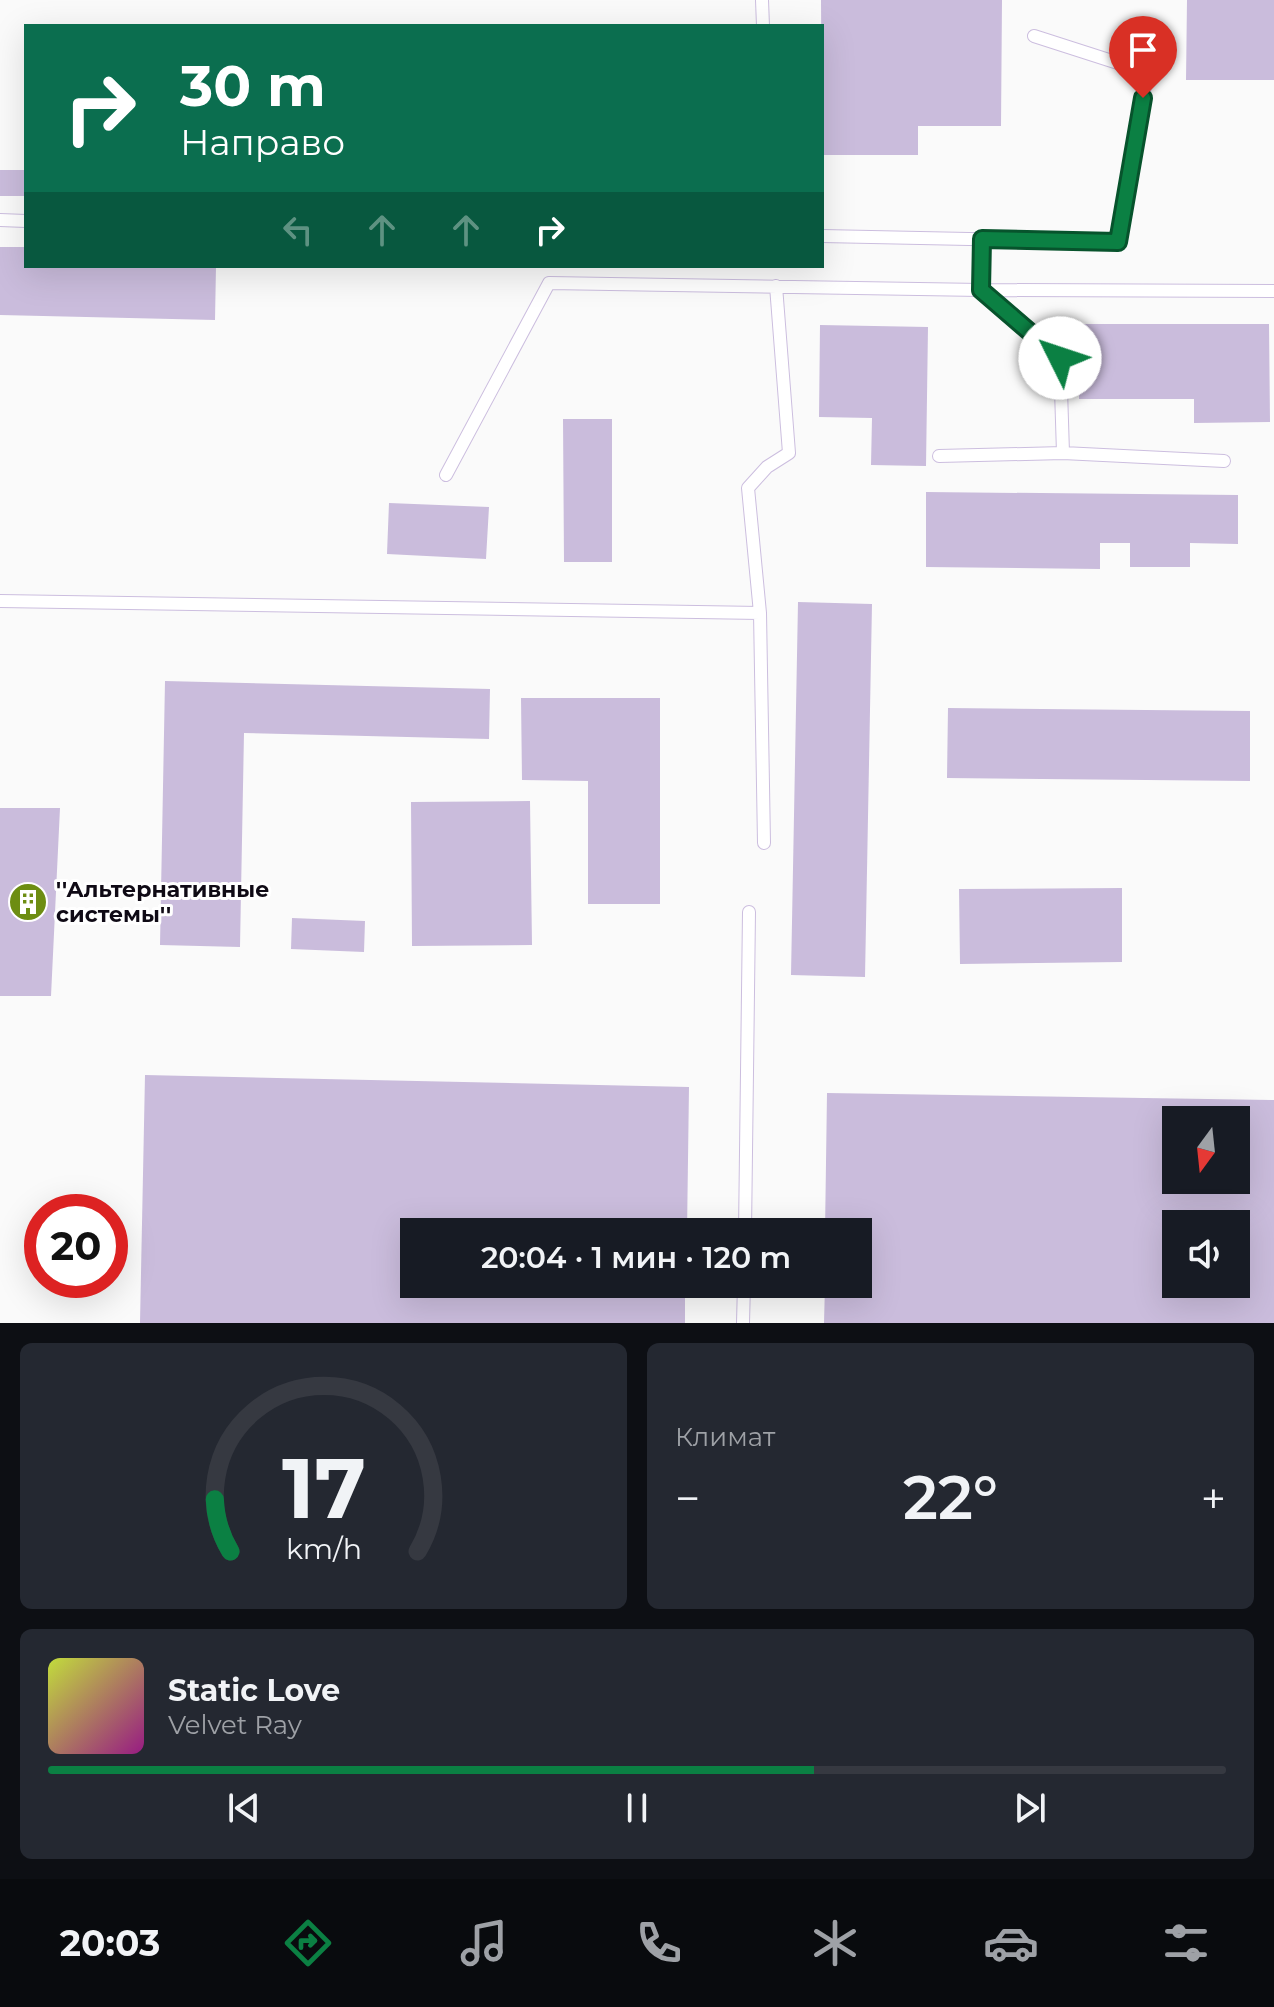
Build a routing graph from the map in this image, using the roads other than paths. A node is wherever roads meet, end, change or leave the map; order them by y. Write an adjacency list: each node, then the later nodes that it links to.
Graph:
1 (762, 0): 2 (lane)
2 (763, 24)
3 (1034, 36): 7 (lane)
4 (0, 220): 5 (lane)
5 (24, 221)
6 (824, 236): 7 (lane)
7 (982, 239): 9 (lane)
8 (776, 286): 9 (lane); 14 (lane); 16 (lane)
9 (981, 290): 10 (lane); 11 (lane)
10 (1274, 291)
11 (1063, 453): 12 (lane); 13 (lane)
12 (939, 456)
13 (1224, 461)
14 (446, 475)
15 (0, 601): 16 (lane)
16 (760, 613): 17 (lane)
17 (764, 843)
18 (749, 912): 19 (lane)
19 (745, 1218)
20 (744, 1298): 21 (lane)
21 (743, 1323)

